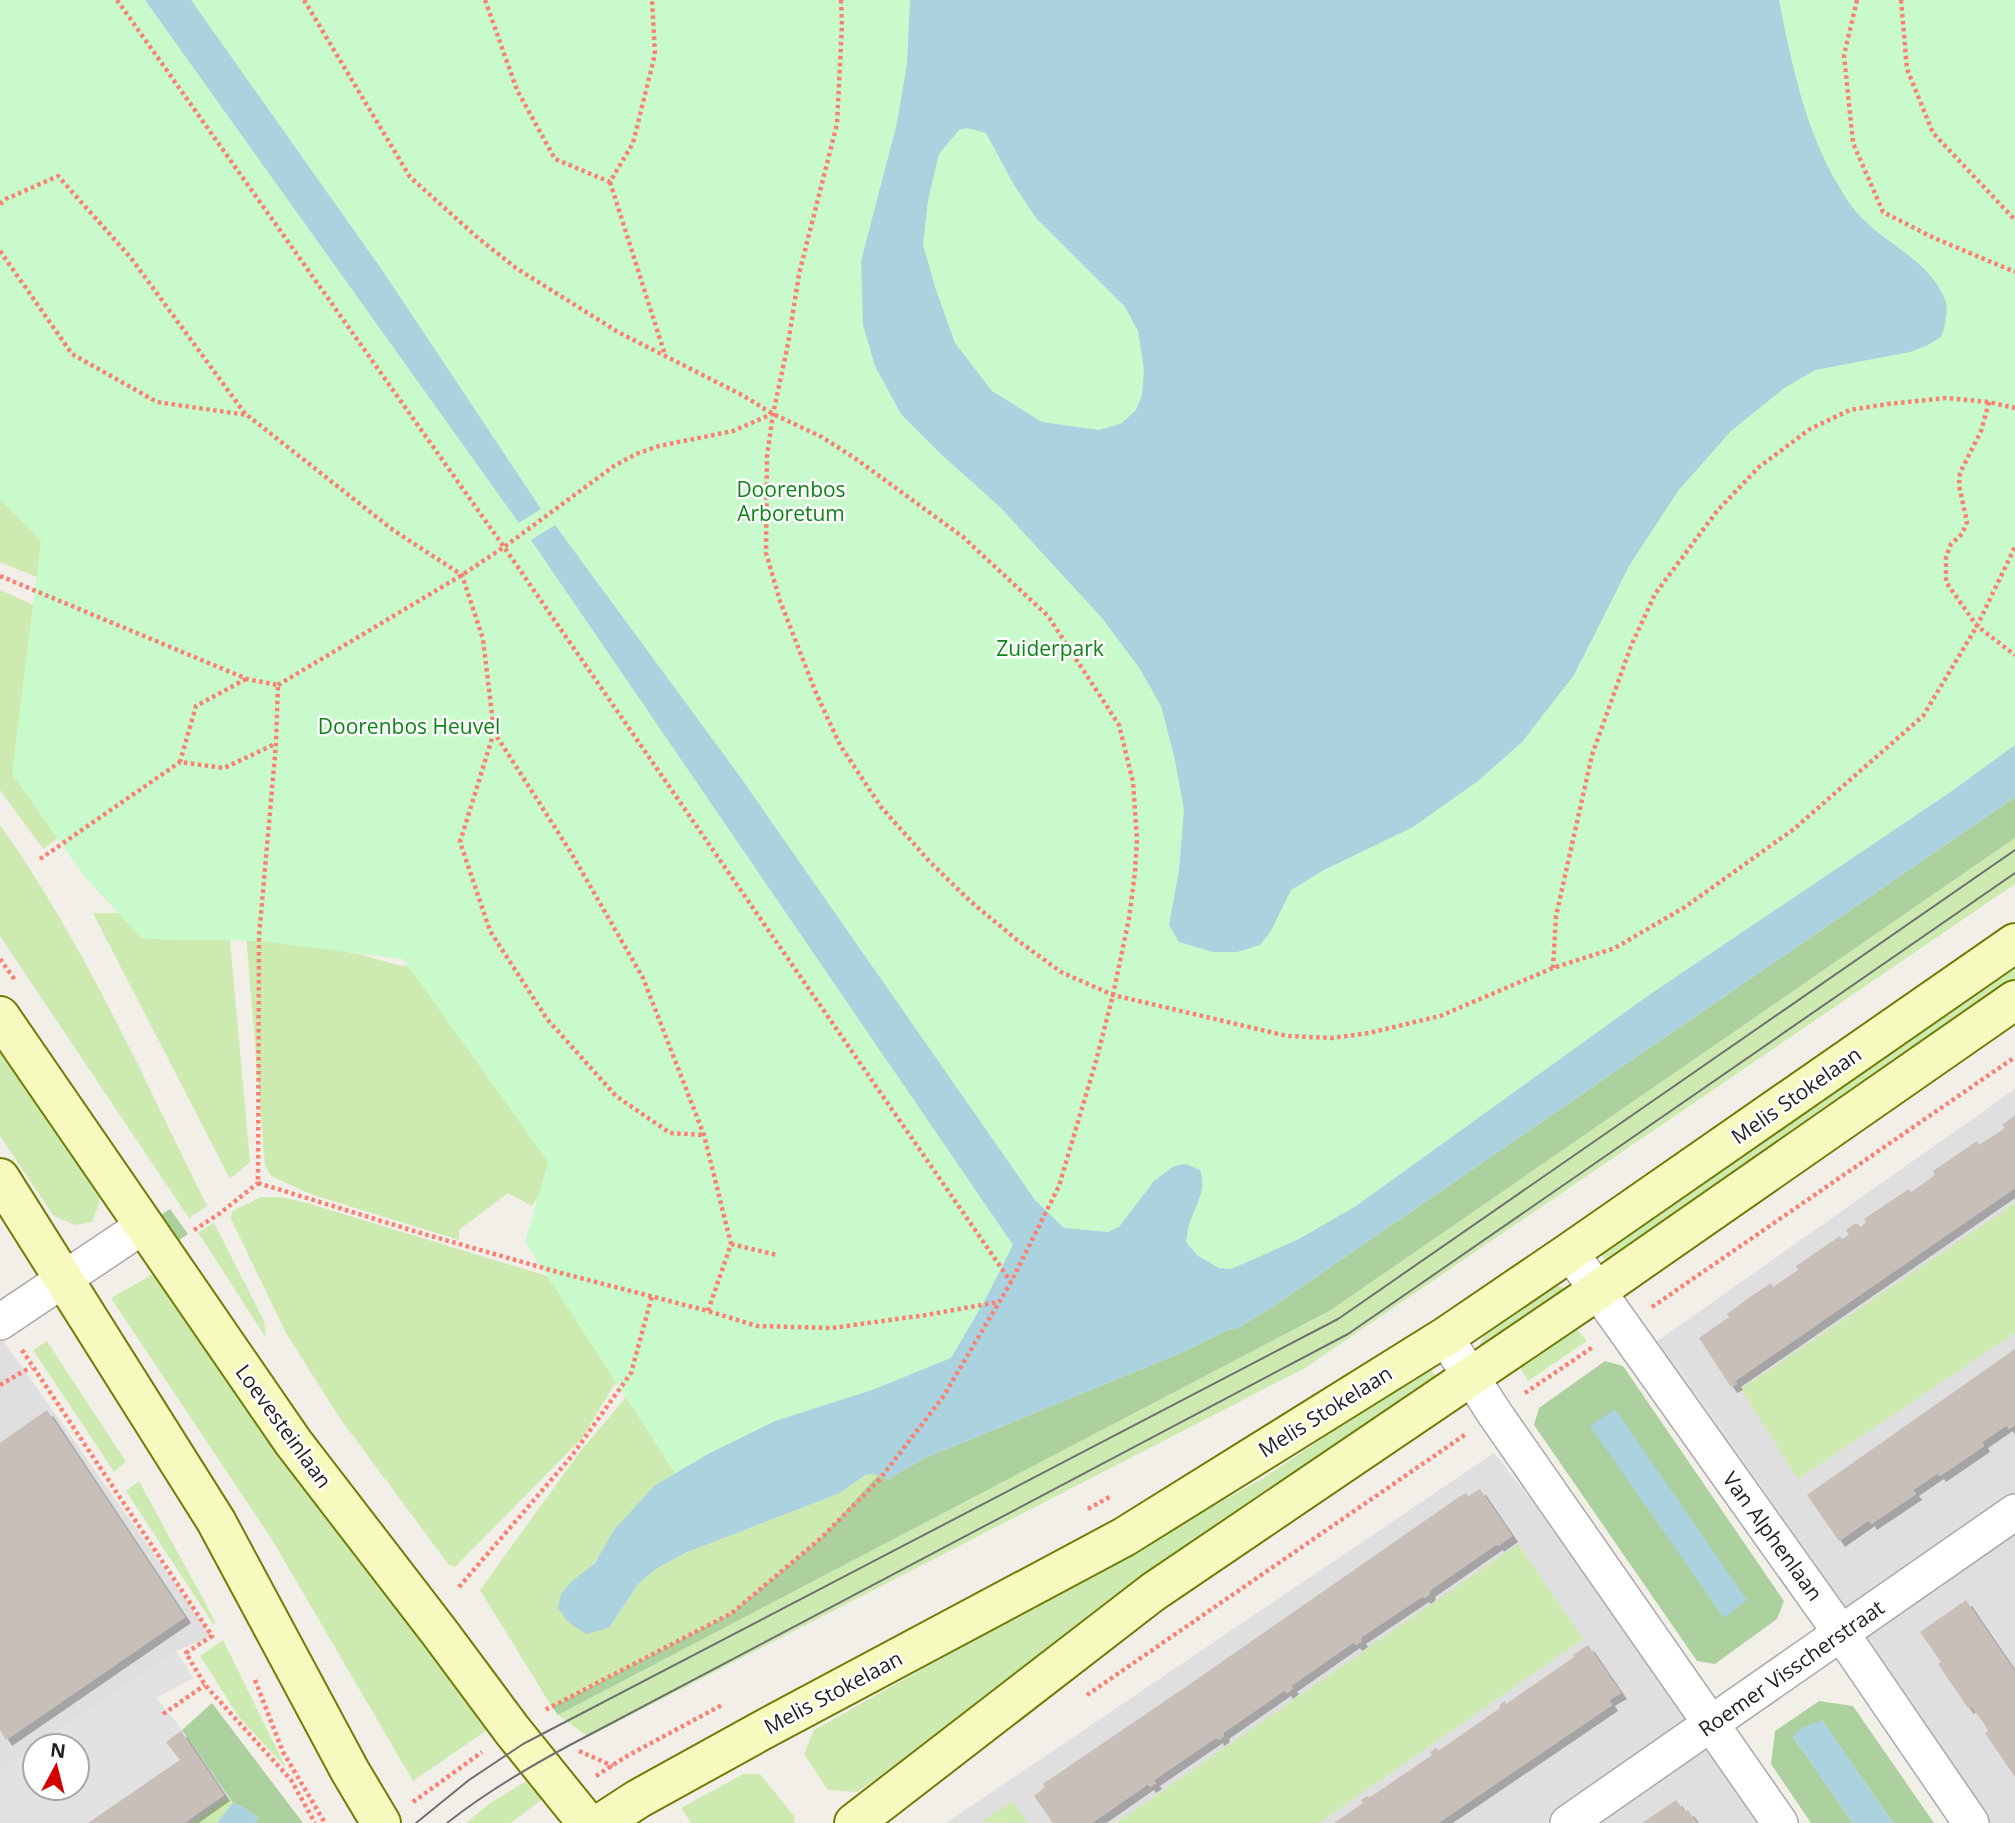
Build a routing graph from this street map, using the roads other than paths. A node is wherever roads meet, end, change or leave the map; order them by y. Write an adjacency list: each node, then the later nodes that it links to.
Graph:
1 (2015, 943): 6 (street, Melis Stokelaan)
2 (2015, 1000): 8 (street)
3 (0, 1016): 5 (street, Loevesteinlaan)
4 (0, 1178): 7 (street)
5 (143, 1226): 7 (street); 16 (street, Loevesteinlaan)
6 (1570, 1252): 8 (street, Van Alphenlaan); 10 (street, Melis Stokelaan)
7 (63, 1279): 9 (street); 15 (street)
8 (1597, 1291): 11 (street); 13 (street, Van Alphenlaan)
9 (1, 1321)
10 (1445, 1336): 11 (street); 17 (street, Melis Stokelaan)
11 (1471, 1376): 14 (street); 18 (street)
12 (2015, 1512): 13 (street, Roemer Visscherstraat)
13 (1841, 1633): 14 (street, Roemer Visscherstraat); 21 (street, Van Alphenlaan)
14 (1711, 1723): 19 (street, Roemer Visscherstraat); 20 (street)
15 (393, 1815)
16 (587, 1823)
17 (601, 1823)
18 (854, 1823)
19 (1568, 1823)
20 (1780, 1823)
21 (1970, 1823)

